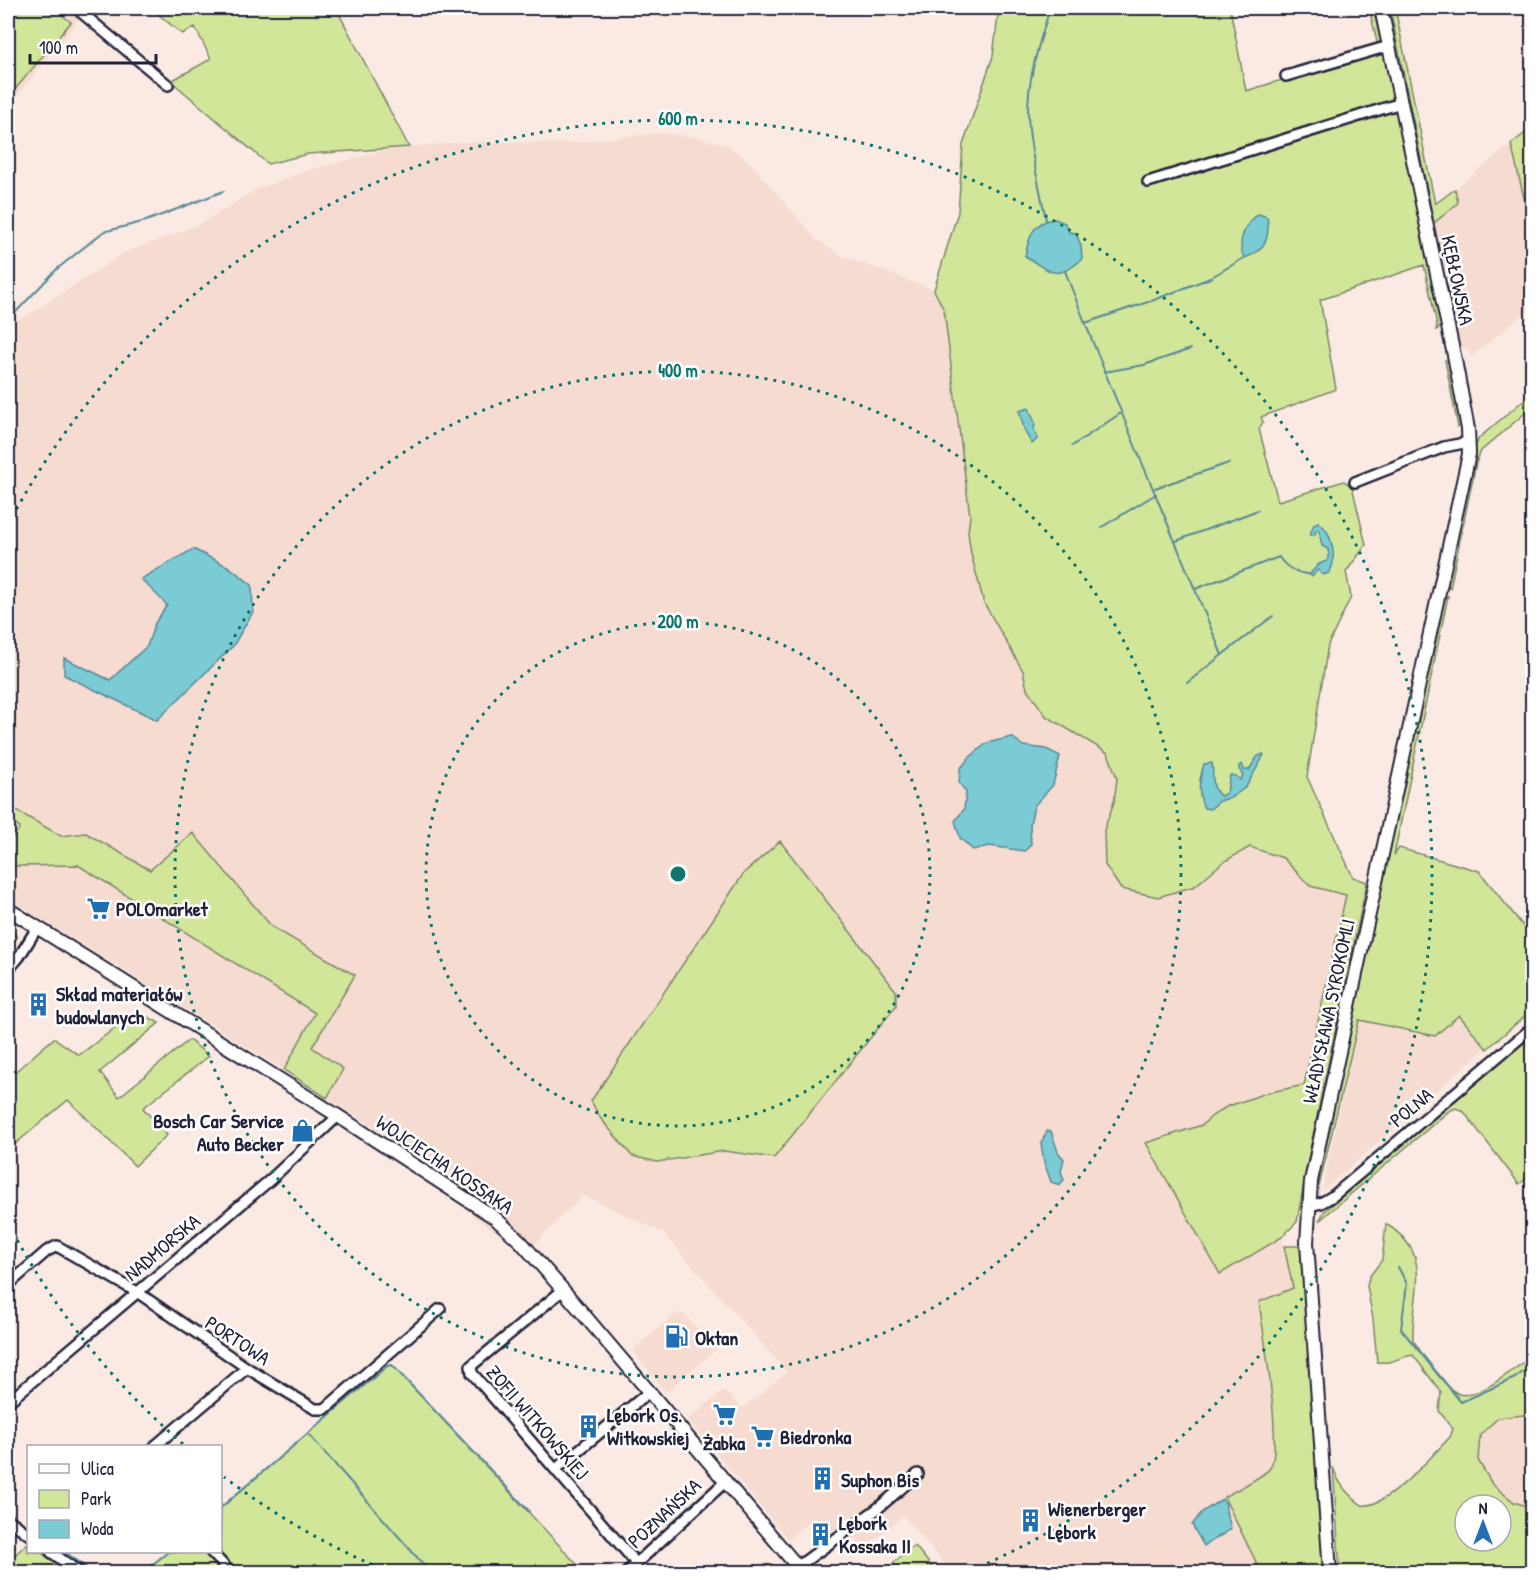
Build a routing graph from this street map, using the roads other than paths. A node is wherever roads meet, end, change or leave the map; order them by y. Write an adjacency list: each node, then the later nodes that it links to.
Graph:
1 (76, 8): 5 (street)
2 (1381, 8): 6 (street, KĘBŁOWSKA)
3 (1382, 48): 4 (street)
4 (1286, 76)
5 (168, 85)
6 (1401, 103): 7 (street); 8 (street, KĘBŁOWSKA)
7 (1148, 182)
8 (1469, 442): 9 (street, KĘBŁOWSKA); 10 (street)
9 (1467, 466): 16 (street, WŁADYSŁAWA SYROKOMLI)
10 (1355, 482)
11 (8, 909): 12 (street, WOJCIECHA KOSSAKA)
12 (38, 928): 13 (street); 15 (street, WOJCIECHA KOSSAKA)
13 (8, 970)
14 (1533, 1028): 16 (street, POLNA)
15 (338, 1116): 18 (street, WOJCIECHA KOSSAKA); 19 (street, NADMORSKA)
16 (1308, 1206): 37 (street, WŁADYSŁAWA SYROKOMLI)
17 (8, 1285): 19 (street, PORTOWA)
18 (563, 1290): 22 (street, WOJCIECHA KOSSAKA); 25 (street, ZOFII WITKOWSKIEJ)
19 (137, 1292): 21 (street, PORTOWA); 23 (street, NADMORSKA)
20 (440, 1309): 21 (street, PORTOWA)
21 (247, 1368): 24 (street)
22 (649, 1392): 25 (street); 27 (street, WOJCIECHA KOSSAKA)
23 (8, 1402)
24 (156, 1445)
25 (556, 1469): 32 (street, ZOFII WITKOWSKIEJ)
26 (918, 1474): 33 (street)
27 (726, 1481): 32 (street, POZNAŃSKA); 33 (street, WOJCIECHA KOSSAKA)
28 (8, 1518): 29 (street)
29 (27, 1533)
30 (54, 1553): 34 (street)
31 (213, 1553): 35 (street)
32 (636, 1563): 36 (street, POZNAŃSKA)
33 (800, 1570)
34 (79, 1572)
35 (230, 1572)
36 (627, 1572)
37 (1330, 1572)

